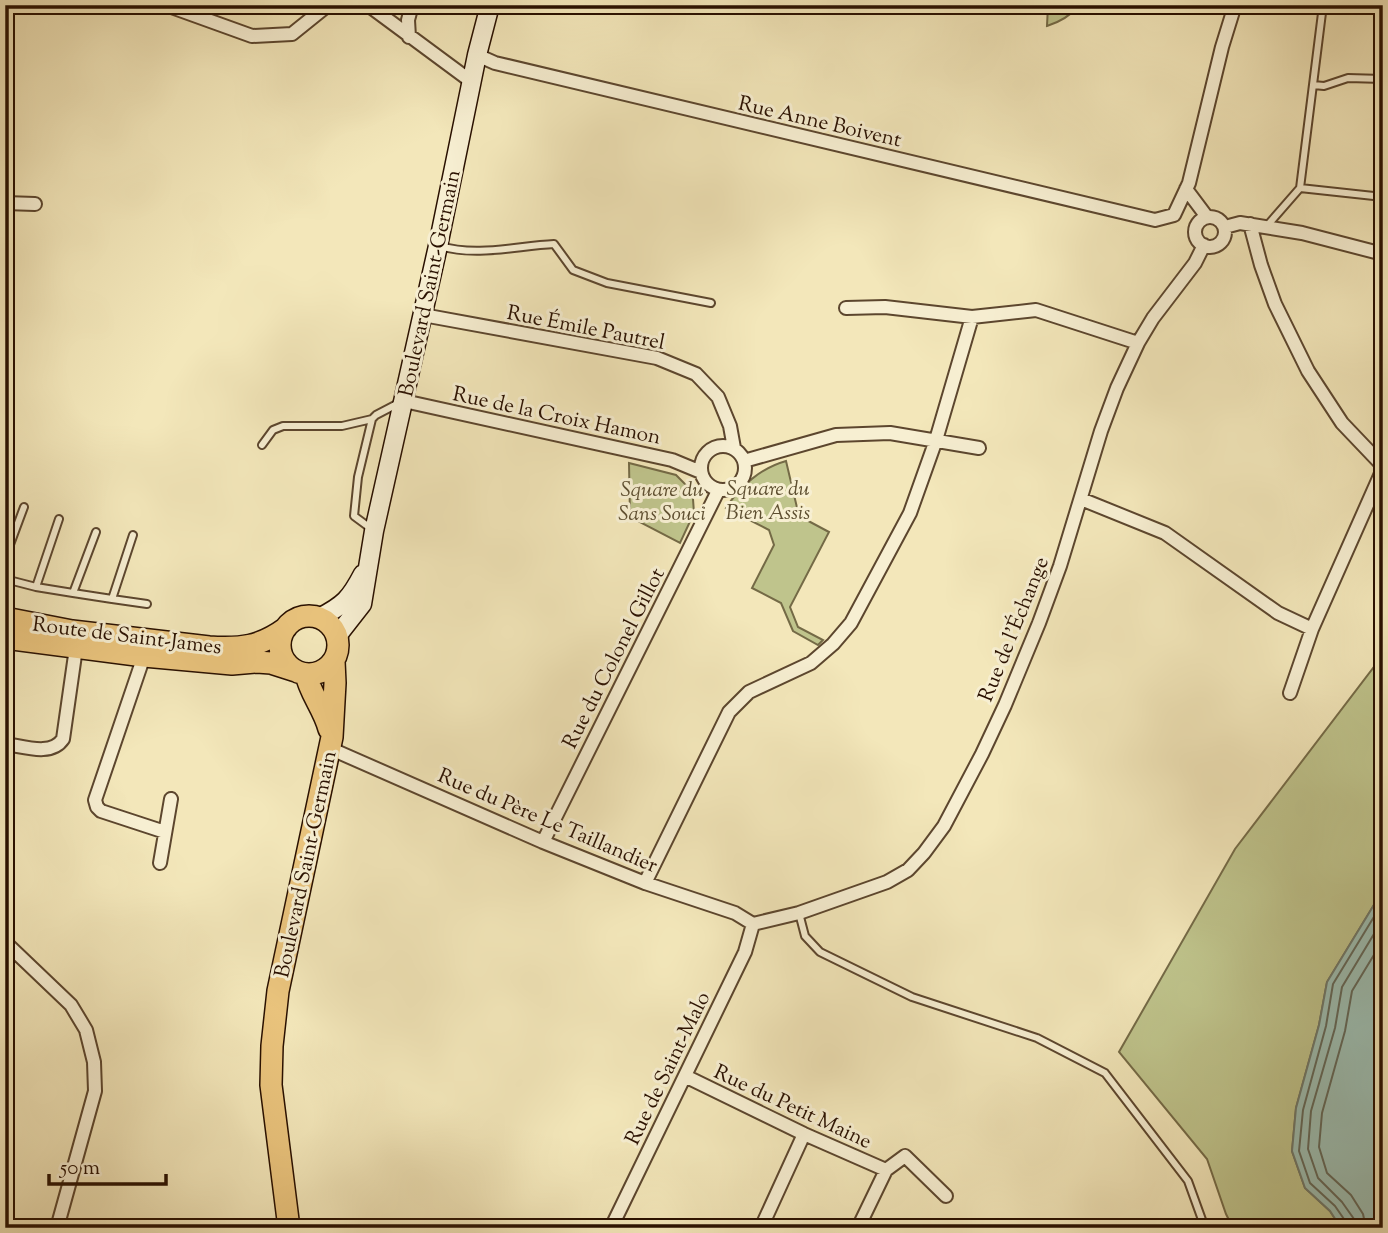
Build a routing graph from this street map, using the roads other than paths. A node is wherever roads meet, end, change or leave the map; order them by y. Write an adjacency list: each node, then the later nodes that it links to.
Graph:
1 (166, 5): 2 (street)
2 (328, 5)
3 (368, 5): 8 (street)
4 (412, 5): 8 (street)
5 (490, 5): 9 (main road, Boulevard Saint-Germain)
6 (1235, 5): 14 (street)
7 (1323, 5): 12 (lane)
8 (409, 37): 11 (street)
9 (477, 55): 11 (main road, Boulevard Saint-Germain); 18 (street, Rue Anne Boivent)
10 (1383, 79): 12 (lane)
11 (472, 82): 25 (main road, Boulevard Saint-Germain)
12 (1313, 85): 13 (lane)
13 (1300, 188): 15 (lane); 22 (lane)
14 (1186, 189): 18 (street); 19 (street)
15 (1383, 197)
16 (5, 203): 17 (street)
17 (35, 204)
18 (1174, 215): 23 (street)
19 (1208, 217): 21 (street); 23 (street)
20 (1250, 225): 21 (street); 22 (street); 39 (street)
21 (1225, 227): 24 (street)
22 (1266, 227): 26 (street)
23 (1195, 230): 24 (street)
24 (1204, 245): 31 (street, Rue de l'Échange)
25 (438, 246): 27 (lane); 29 (main road, Boulevard Saint-Germain)
26 (1383, 254)
27 (711, 303)
28 (846, 308): 30 (street)
29 (423, 315): 32 (main road, Boulevard Saint-Germain); 37 (street, Rue Émile Pautrel)
30 (972, 317): 31 (street); 34 (street)
31 (1138, 343): 42 (street, Rue de l'Échange)
32 (404, 401): 33 (lane); 40 (street, Rue de la Croix Hamon); 45 (main road, Boulevard Saint-Germain)
33 (372, 419): 35 (lane); 45 (lane)
34 (936, 440): 36 (street); 38 (street); 72 (street)
35 (262, 445)
36 (979, 448)
37 (734, 449): 38 (street); 40 (street)
38 (744, 461): 41 (street)
39 (1383, 467): 58 (street)
40 (701, 472): 41 (street)
41 (718, 491): 70 (street, Rue du Colonel Gillot)
42 (1081, 499): 58 (street); 73 (street, Rue de l'Échange)
43 (24, 507): 48 (lane)
44 (59, 519): 51 (lane)
45 (374, 531): 49 (main road, Boulevard Saint-Germain)
46 (96, 532): 52 (lane)
47 (133, 535): 53 (lane)
48 (5, 558)
49 (369, 561): 56 (main road, Boulevard Saint-Germain); 59 (main road, Boulevard Saint-Germain)
50 (5, 579): 51 (lane)
51 (36, 587): 52 (lane)
52 (73, 593): 53 (lane)
53 (112, 599): 54 (lane)
54 (147, 604)
55 (11, 616): 61 (main road, Route de Saint-James)
56 (319, 618): 57 (main road); 59 (main road)
57 (286, 628): 61 (main road, Route de Saint-James); 64 (main road)
58 (1312, 629): 65 (street)
59 (337, 636): 63 (main road)
60 (5, 638): 61 (main road, Route de Saint-James)
61 (74, 639): 62 (main road, Route de Saint-James); 67 (street)
62 (145, 656): 64 (main road, Route de Saint-James); 69 (street, Route de Saint-James)
63 (334, 661): 64 (main road); 66 (main road, Boulevard Saint-Germain)
64 (301, 673): 66 (main road, Boulevard Saint-Germain)
65 (1290, 693)
66 (330, 742): 70 (street, Rue du Père Le Taillandier); 82 (main road, Boulevard Saint-Germain)
67 (5, 744)
68 (171, 799): 69 (street)
69 (165, 831): 71 (street)
70 (543, 842): 72 (street, Rue du Père Le Taillandier)
71 (160, 863)
72 (645, 883): 74 (street, Rue du Père Le Taillandier)
73 (799, 913): 74 (street, Rue de l'Échange); 86 (lane)
74 (753, 924): 77 (street, Rue de Saint-Malo)
75 (9, 946): 76 (street); 81 (street)
76 (5, 964)
77 (685, 1076): 78 (street, Rue du Petit Maine); 83 (street, Rue de Saint-Malo)
78 (804, 1135): 79 (street, Rue du Petit Maine); 84 (street)
79 (886, 1170): 80 (street, Rue du Petit Maine); 85 (street, Rue du Petit Maine)
80 (946, 1196)
81 (57, 1228)
82 (289, 1228)
83 (611, 1228)
84 (761, 1228)
85 (858, 1228)
86 (1205, 1228)

